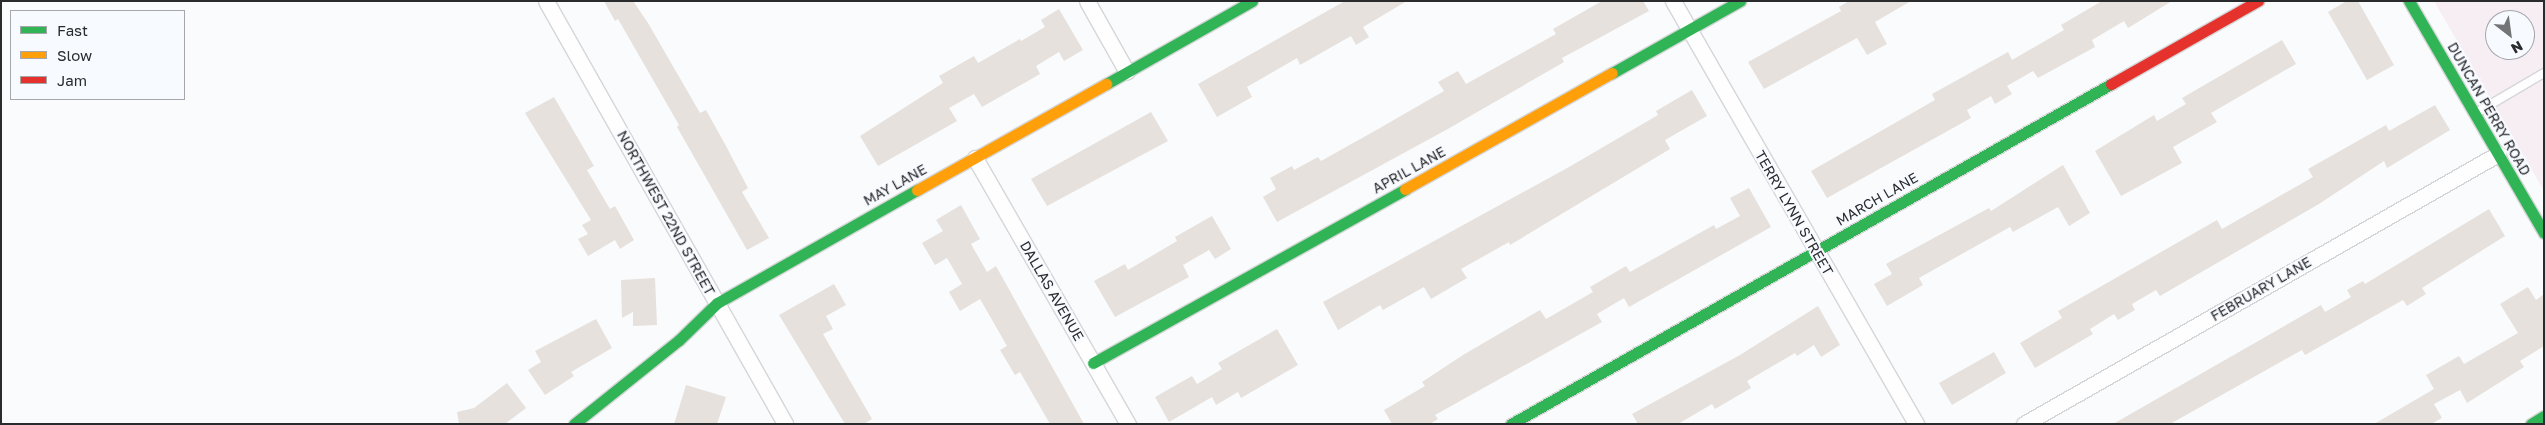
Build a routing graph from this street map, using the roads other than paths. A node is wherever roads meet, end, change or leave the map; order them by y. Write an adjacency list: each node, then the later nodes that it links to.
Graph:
1 (546, 1): 16 (street, NORTHWEST 22ND STREET)
2 (1087, 1): 9 (street)
3 (1252, 1): 9 (street, MAY LANE)
4 (1672, 1): 8 (street, TERRY LYNN STREET)
5 (1740, 1): 8 (street, APRIL LANE)
6 (2258, 1): 15 (street, MARCH LANE)
7 (2409, 1): 11 (street, DUNCAN PERRY ROAD)
8 (1688, 30): 15 (street, TERRY LYNN STREET); 17 (street, APRIL LANE)
9 (1127, 72): 13 (street, MAY LANE)
10 (2544, 73): 11 (lane)
11 (2474, 114): 12 (street, DUNCAN PERRY ROAD)
12 (2498, 154): 14 (street, DUNCAN PERRY ROAD); 24 (street, FEBRUARY LANE)
13 (975, 158): 16 (street, MAY LANE); 17 (street, DALLAS AVENUE)
14 (2544, 232)
15 (1816, 251): 22 (street, MARCH LANE); 23 (street, TERRY LYNN STREET)
16 (717, 302): 19 (street, MAY LANE); 20 (street, NORTHWEST 22ND STREET)
17 (1093, 363): 21 (street, DALLAS AVENUE)
18 (2544, 416): 25 (street)
19 (574, 424)
20 (785, 424)
21 (1128, 424)
22 (1511, 424)
23 (1916, 424)
24 (2024, 424)
25 (2531, 424)

